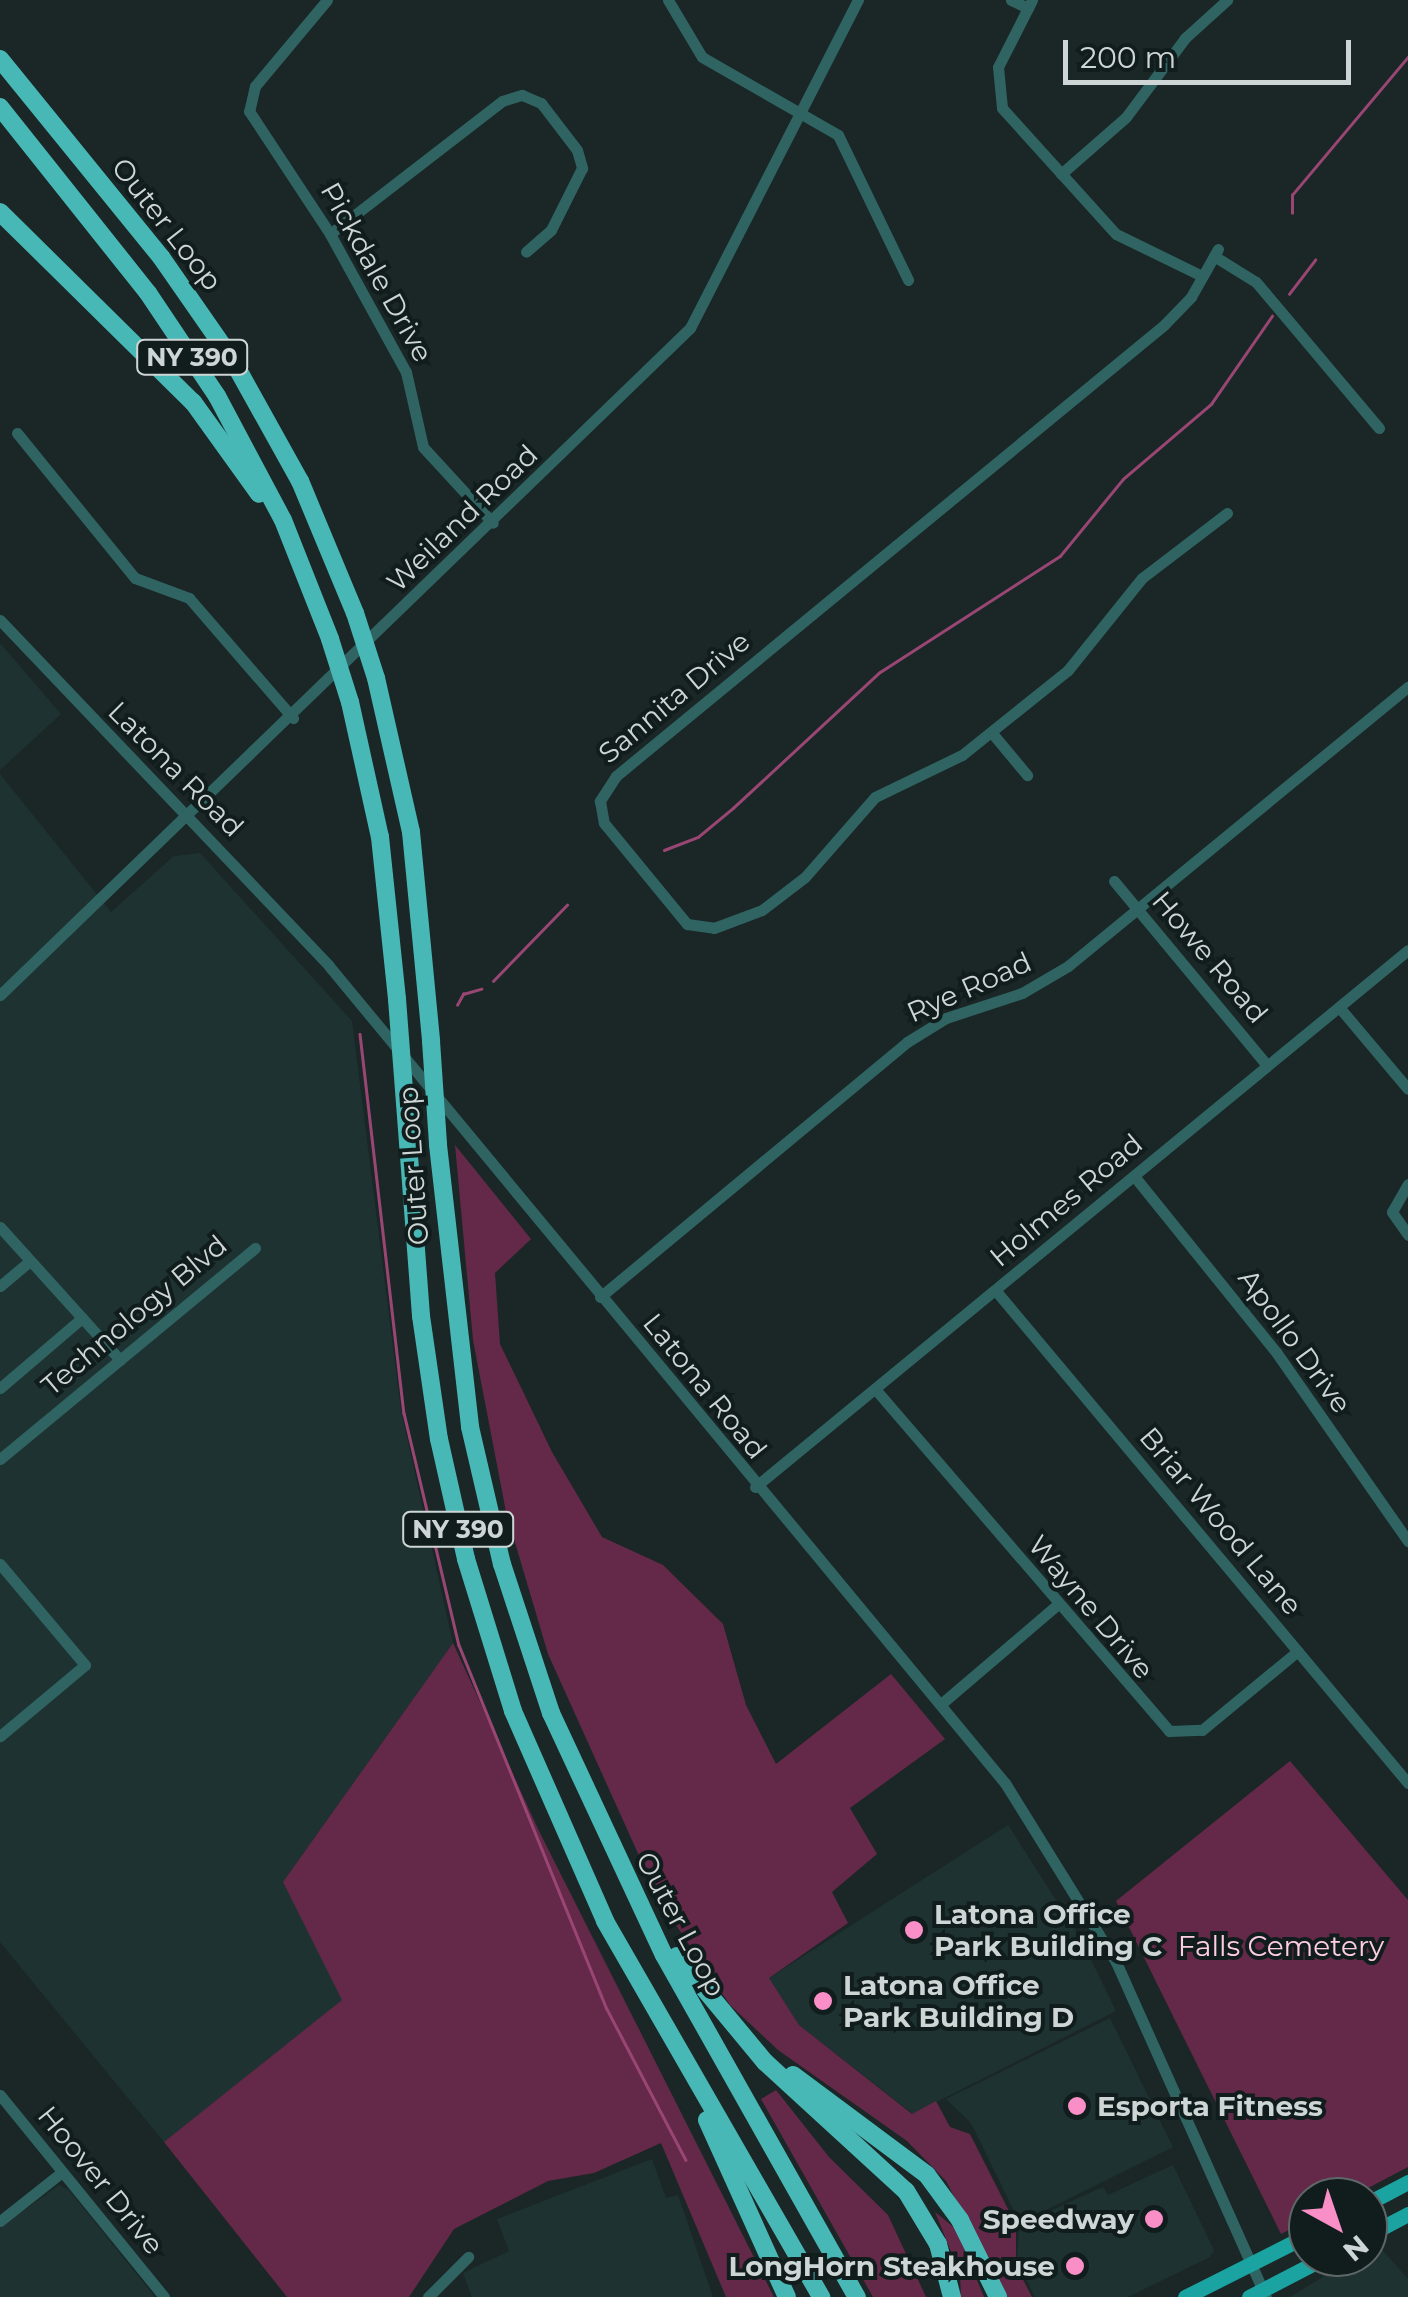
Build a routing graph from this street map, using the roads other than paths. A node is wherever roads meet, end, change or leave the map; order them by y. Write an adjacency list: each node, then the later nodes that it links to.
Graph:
1 (327, 0): 12 (street, Pickdale Drive)
2 (668, 0): 9 (street)
3 (858, 0): 9 (street, Weiland Road)
4 (1011, 0): 6 (street)
5 (1227, 0): 10 (street)
6 (1030, 4): 10 (street)
7 (0, 59): 56 (highway, Outer Loop / NY 390, bridge)
8 (0, 107): 20 (highway, Outer Loop / NY 390)
9 (802, 112): 15 (street); 19 (street, Weiland Road)
10 (1062, 174): 14 (street)
11 (0, 212): 20 (highway)
12 (330, 234): 13 (street); 19 (street, Pickdale Drive)
13 (526, 252)
14 (1202, 276): 16 (street); 24 (street, Sannita Drive)
15 (908, 280)
16 (1379, 428)
17 (17, 432): 23 (street)
18 (1227, 512): 24 (street, Sannita Drive)
19 (493, 523): 23 (street, Weiland Road)
20 (296, 551): 57 (highway, Outer Loop / NY 390, bridge)
21 (0, 620): 26 (street, Latona Road)
22 (1408, 687): 28 (street, Rye Road)
23 (293, 718): 26 (street, Weiland Road)
24 (992, 733): 25 (street)
25 (1028, 775)
26 (189, 818): 30 (street, Weiland Road); 42 (street, Latona Road)
27 (1114, 881): 28 (street, Howe Road)
28 (1138, 909): 32 (street, Howe Road); 42 (street, Rye Road)
29 (1408, 950): 31 (street, Holmes Road)
30 (0, 995)
31 (1339, 1007): 32 (street, Holmes Road); 33 (street)
32 (1267, 1065): 34 (street, Holmes Road)
33 (1408, 1090)
34 (1134, 1176): 41 (street, Holmes Road); 49 (street, Apollo Drive)
35 (1408, 1184): 37 (street)
36 (0, 1228): 39 (street)
37 (1408, 1235)
38 (254, 1248): 44 (street, Technology Blvd)
39 (30, 1261): 40 (street); 43 (street)
40 (0, 1286)
41 (996, 1292): 46 (street, Holmes Road); 52 (street, Briar Wood Lane)
42 (600, 1298): 48 (street, Latona Road)
43 (82, 1318): 44 (street); 45 (street)
44 (120, 1360): 47 (street, Technology Blvd)
45 (0, 1388)
46 (876, 1390): 48 (street, Holmes Road); 51 (street, Wayne Drive)
47 (0, 1460)
48 (755, 1487): 53 (street, Latona Road)
49 (1408, 1541)
50 (0, 1564): 54 (street)
51 (1058, 1606): 52 (street, Wayne Drive); 53 (street)
52 (1298, 1651): 55 (street, Briar Wood Lane)
53 (941, 1704): 64 (street, Latona Road)
54 (0, 1736)
55 (1408, 1782)
56 (593, 1813): 58 (highway); 71 (highway, Outer Loop / NY 390)
57 (656, 2011): 69 (highway); 70 (highway, Outer Loop / NY 390)
58 (728, 2023): 72 (highway); 73 (highway)
59 (0, 2095): 60 (street, Hoover Drive)
60 (62, 2172): 61 (street); 67 (street, Hoover Drive)
61 (0, 2221)
62 (1288, 2246): 64 (main road)
63 (468, 2257): 68 (street)
64 (1256, 2263): 66 (street, Latona Road); 74 (main road)
65 (1290, 2277): 66 (main road)
66 (1260, 2294)
67 (164, 2297)
68 (428, 2297)
69 (787, 2297)
70 (821, 2297)
71 (857, 2297)
72 (952, 2297)
73 (998, 2297)
74 (1185, 2297)

